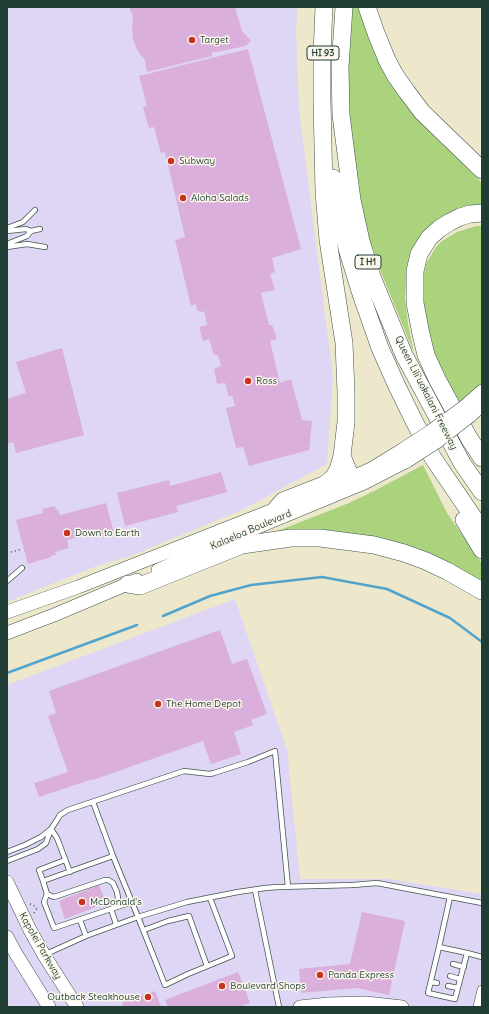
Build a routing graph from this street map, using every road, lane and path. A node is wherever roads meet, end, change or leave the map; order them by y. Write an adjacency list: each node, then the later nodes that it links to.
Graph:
1 (324, 7): 4 (highway, HI 93)
2 (344, 7): 21 (highway, Queen Liliʻuokalani Freeway / I H1)
3 (367, 7): 5 (highway)
4 (322, 99): 17 (highway); 18 (highway, Queen Liliʻuokalani Freeway / I H1)
5 (482, 170)
6 (35, 210): 9 (lane)
7 (482, 213): 19 (highway)
8 (40, 229): 10 (lane)
9 (7, 230): 10 (lane)
10 (31, 231): 11 (lane)
11 (7, 246): 12 (lane)
12 (45, 247)
13 (482, 391): 15 (main road, Kalaeloa Boulevard)
14 (482, 405): 15 (main road, Kalaeloa Boulevard)
15 (467, 412): 16 (main road, Kalaeloa Boulevard, bridge)
16 (405, 455): 20 (main road, Kalaeloa Boulevard); 29 (main road, Kalaeloa Boulevard)
17 (342, 456): 20 (highway); 22 (highway)
18 (433, 458): 23 (highway, Queen Liliʻuokalani Freeway / I H1); 25 (highway)
19 (482, 458)
20 (351, 478): 22 (main road, Kalaeloa Boulevard)
21 (482, 492)
22 (276, 509): 31 (main road, Kalaeloa Boulevard)
23 (482, 530)
24 (22, 549): 26 (path)
25 (482, 550)
26 (7, 553)
27 (22, 568): 28 (lane)
28 (7, 580)
29 (128, 584): 30 (highway); 32 (main road, Kalaeloa Boulevard)
30 (482, 591)
31 (7, 612)
32 (7, 633)
33 (93, 802): 34 (lane); 36 (lane); 42 (lane)
34 (51, 829): 35 (lane); 37 (lane); 38 (lane)
35 (7, 852)
36 (113, 856): 39 (lane); 47 (lane)
37 (65, 860): 39 (lane); 40 (lane)
38 (7, 862)
39 (70, 872): 40 (lane)
40 (43, 881): 44 (lane)
41 (7, 882): 60 (main road, Kapolei Parkway)
42 (288, 887): 43 (lane); 45 (lane)
43 (255, 890): 46 (lane); 76 (lane)
44 (47, 894): 51 (lane); 53 (lane)
45 (450, 897): 48 (lane); 58 (lane)
46 (210, 898): 52 (lane); 63 (lane)
47 (132, 902): 51 (lane); 52 (lane)
48 (482, 903)
49 (30, 904): 50 (path)
50 (37, 908)
51 (113, 908): 53 (lane); 54 (lane)
52 (138, 917): 54 (lane); 55 (lane)
53 (80, 920): 56 (lane)
54 (116, 924): 56 (lane)
55 (144, 930): 63 (lane); 63 (lane)
56 (86, 936): 60 (lane)
57 (7, 937): 74 (main road)
58 (439, 947): 59 (lane); 65 (lane)
59 (467, 953): 61 (lane); 64 (lane)
60 (44, 955): 75 (main road, Kapolei Parkway)
61 (482, 957)
62 (453, 964): 64 (lane)
63 (207, 966)
64 (464, 967): 68 (lane)
65 (433, 972): 66 (lane); 69 (lane)
66 (439, 973)
67 (450, 976): 68 (lane)
68 (460, 979): 72 (lane)
69 (431, 982): 70 (lane); 72 (lane)
70 (437, 983)
71 (448, 986): 72 (lane)
72 (458, 988)
73 (482, 990): 79 (street)
74 (48, 1007)
75 (77, 1007)
76 (279, 1007)
77 (300, 1007): 78 (main road)
78 (402, 1007)
79 (478, 1007)

